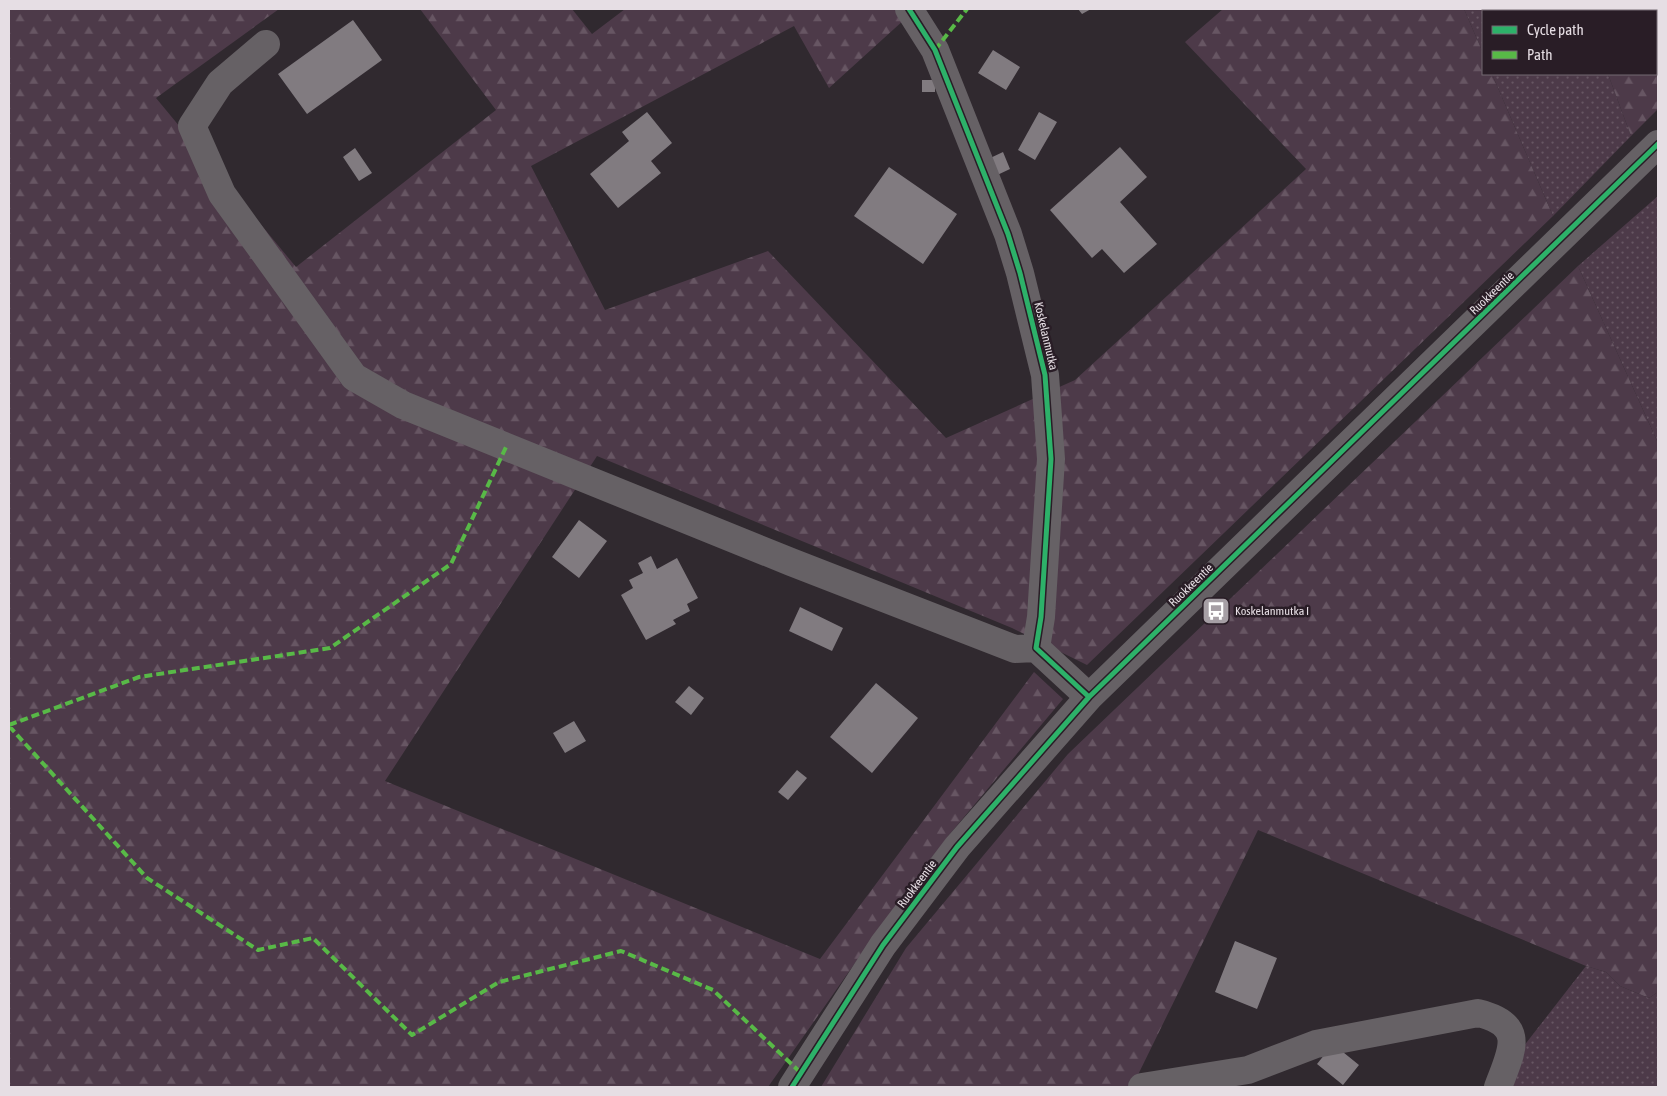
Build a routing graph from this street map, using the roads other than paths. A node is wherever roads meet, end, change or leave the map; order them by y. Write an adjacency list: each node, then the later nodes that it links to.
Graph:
1 (909, 9): 4 (street, Koskelanmutka)
2 (266, 44): 4 (street)
3 (1658, 144): 5 (street, Ruokkeentie)
4 (1036, 648): 5 (street)
5 (1089, 697): 6 (street, Ruokkeentie)
6 (803, 1082)
7 (1142, 1087): 8 (street)
8 (1498, 1087)

